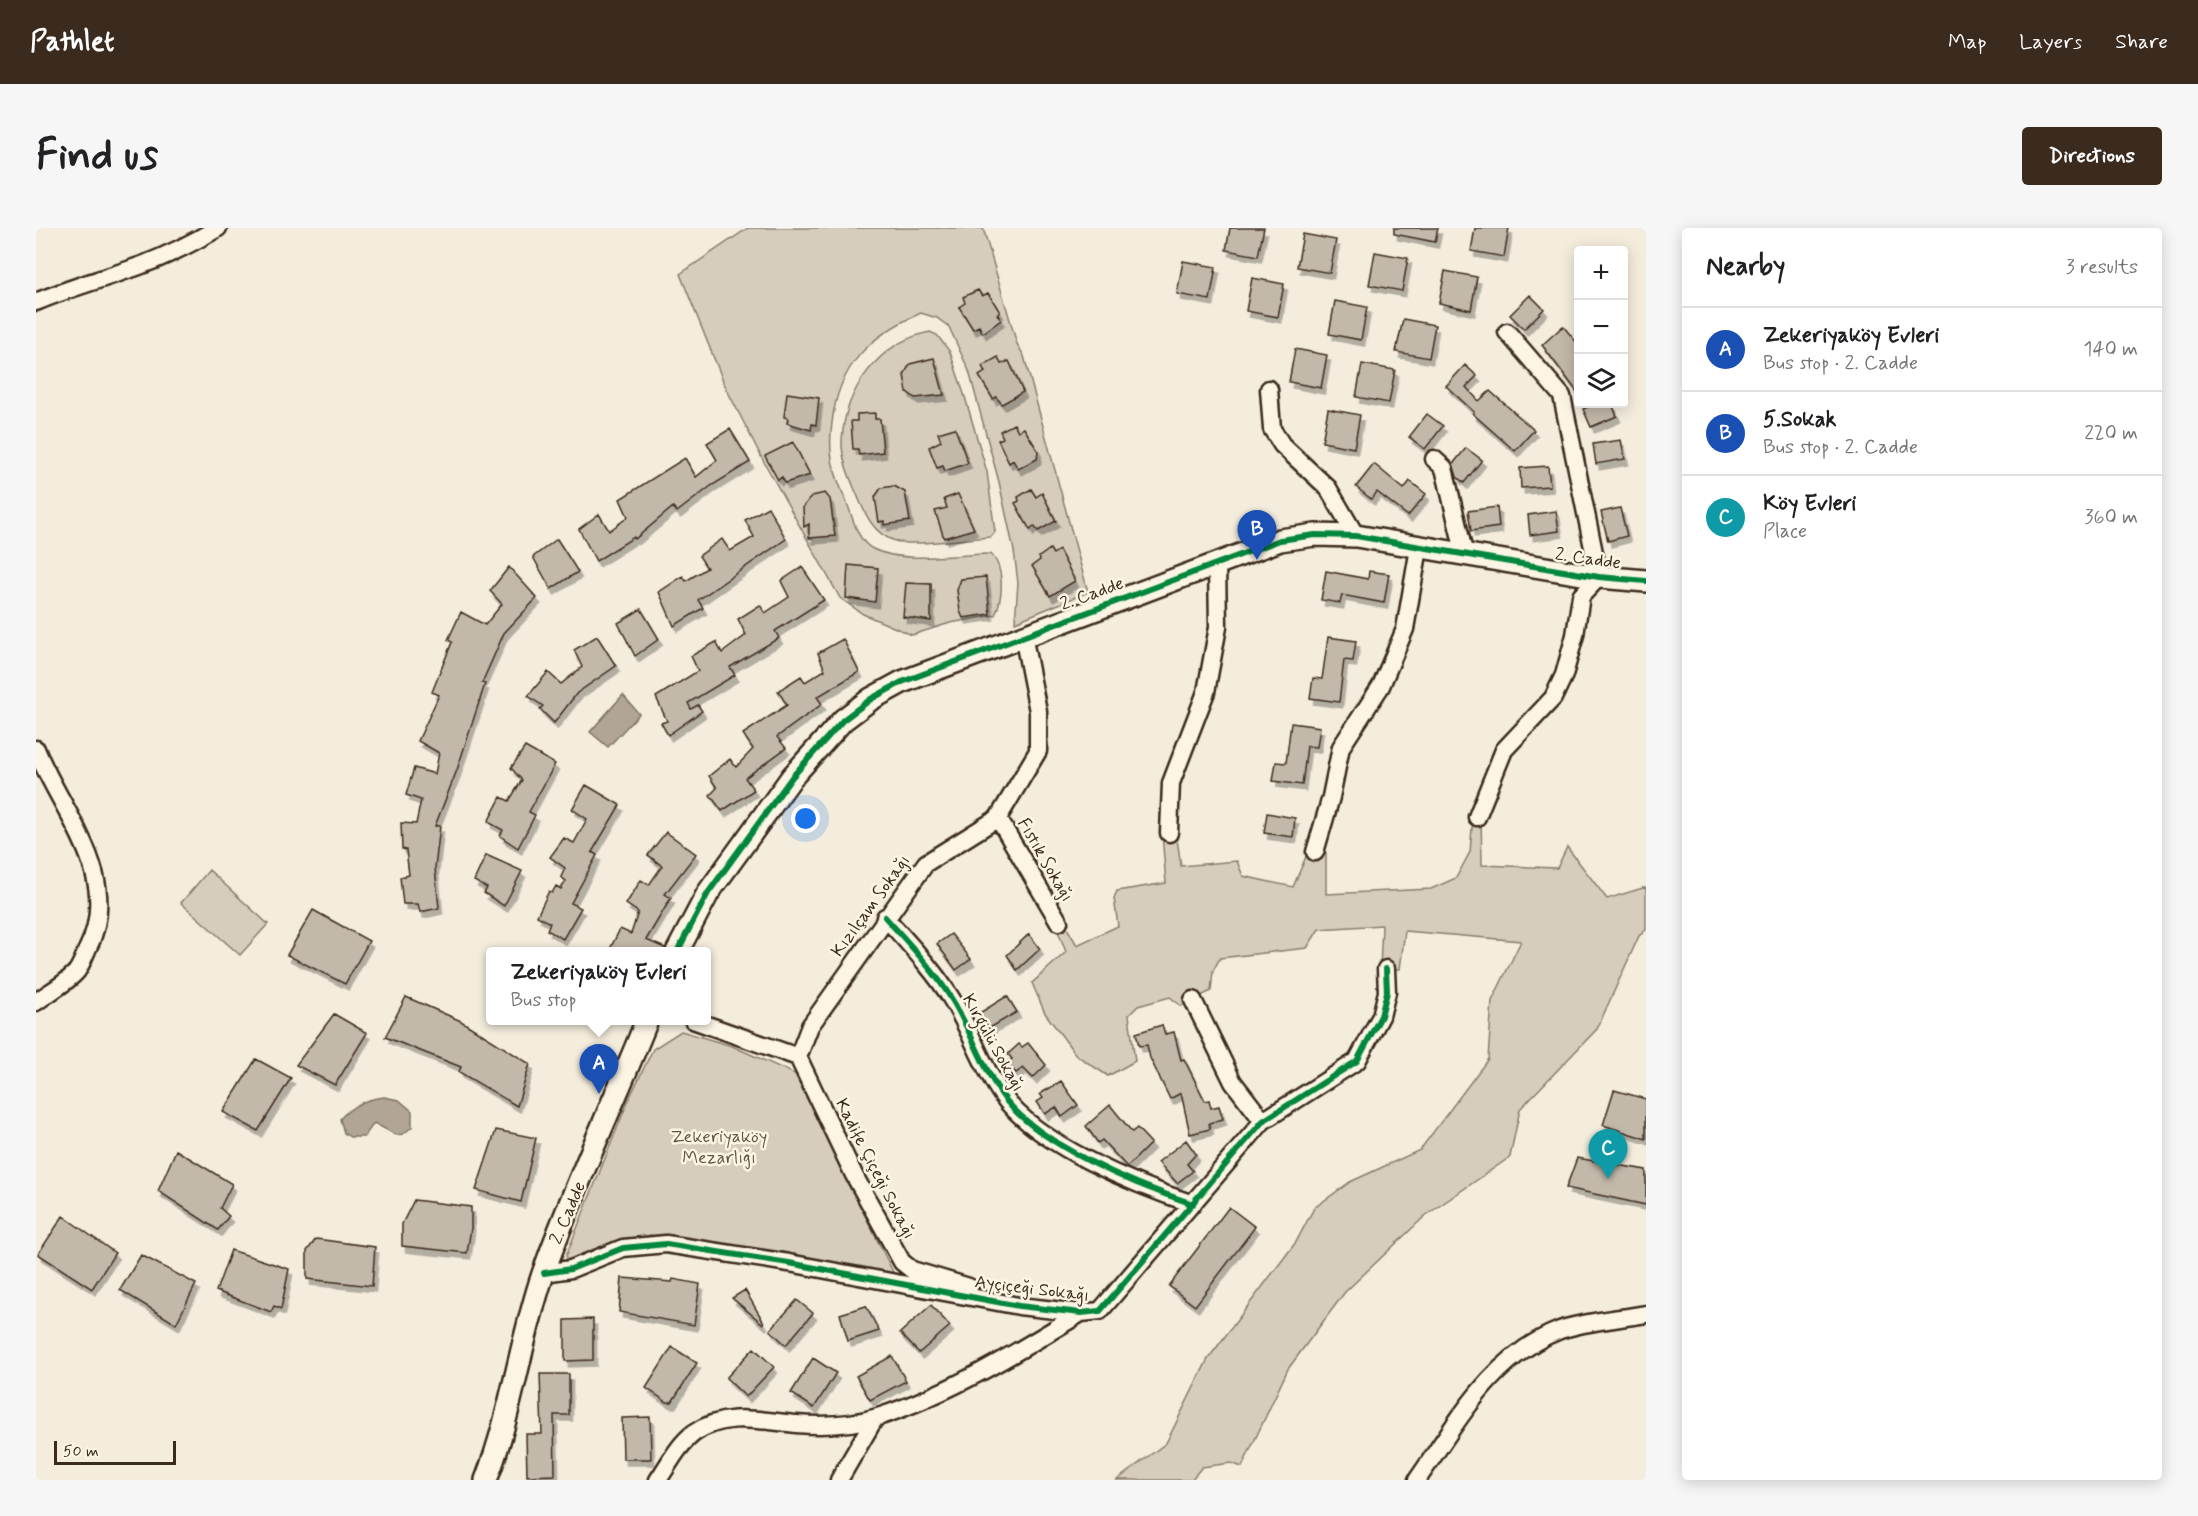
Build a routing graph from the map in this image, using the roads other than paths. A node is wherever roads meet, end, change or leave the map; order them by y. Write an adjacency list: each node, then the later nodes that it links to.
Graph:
1 (218, 228): 2 (street)
2 (36, 302)
3 (1507, 332): 10 (street)
4 (1269, 389): 6 (street)
5 (1434, 459): 8 (street)
6 (1356, 536): 7 (street, 2. Cadde); 9 (street, 2. Cadde)
7 (1419, 548): 8 (street, 2. Cadde); 17 (street)
8 (1465, 555): 10 (street, 2. Cadde)
9 (1217, 564): 12 (street, 2. Cadde); 16 (street)
10 (1599, 577): 11 (street, 2. Cadde); 14 (street)
11 (1646, 581)
12 (1023, 635): 15 (street, Kızılçam Sokağı); 20 (street, 2. Cadde)
13 (36, 749): 23 (street)
14 (1477, 817)
15 (998, 818): 18 (street, Kızılçam Sokağı); 19 (street, Fıstık Sokağı)
16 (1169, 833)
17 (1315, 852)
18 (885, 917): 26 (street, Kızılçam Sokağı); 28 (street, Kırgülü Sokağı)
19 (1059, 922)
20 (679, 947)
21 (1386, 969): 27 (street, Ayçiçeği Sokağı)
22 (1193, 1000): 27 (street)
23 (36, 1002)
24 (645, 1025): 29 (street, 2. Cadde)
25 (707, 1025): 26 (street)
26 (798, 1057): 30 (street, Kadife Çiçeği Sokağı)
27 (1263, 1121): 28 (street, Ayçiçeği Sokağı)
28 (1193, 1204): 30 (street, Ayçiçeği Sokağı)
29 (544, 1273): 30 (street, Ayçiçeği Sokağı); 33 (street, 2. Cadde)
30 (1081, 1313): 32 (street)
31 (1646, 1314): 36 (street)
32 (875, 1418): 34 (street); 35 (street)
33 (486, 1480)
34 (658, 1480)
35 (839, 1480)
36 (1417, 1480)

